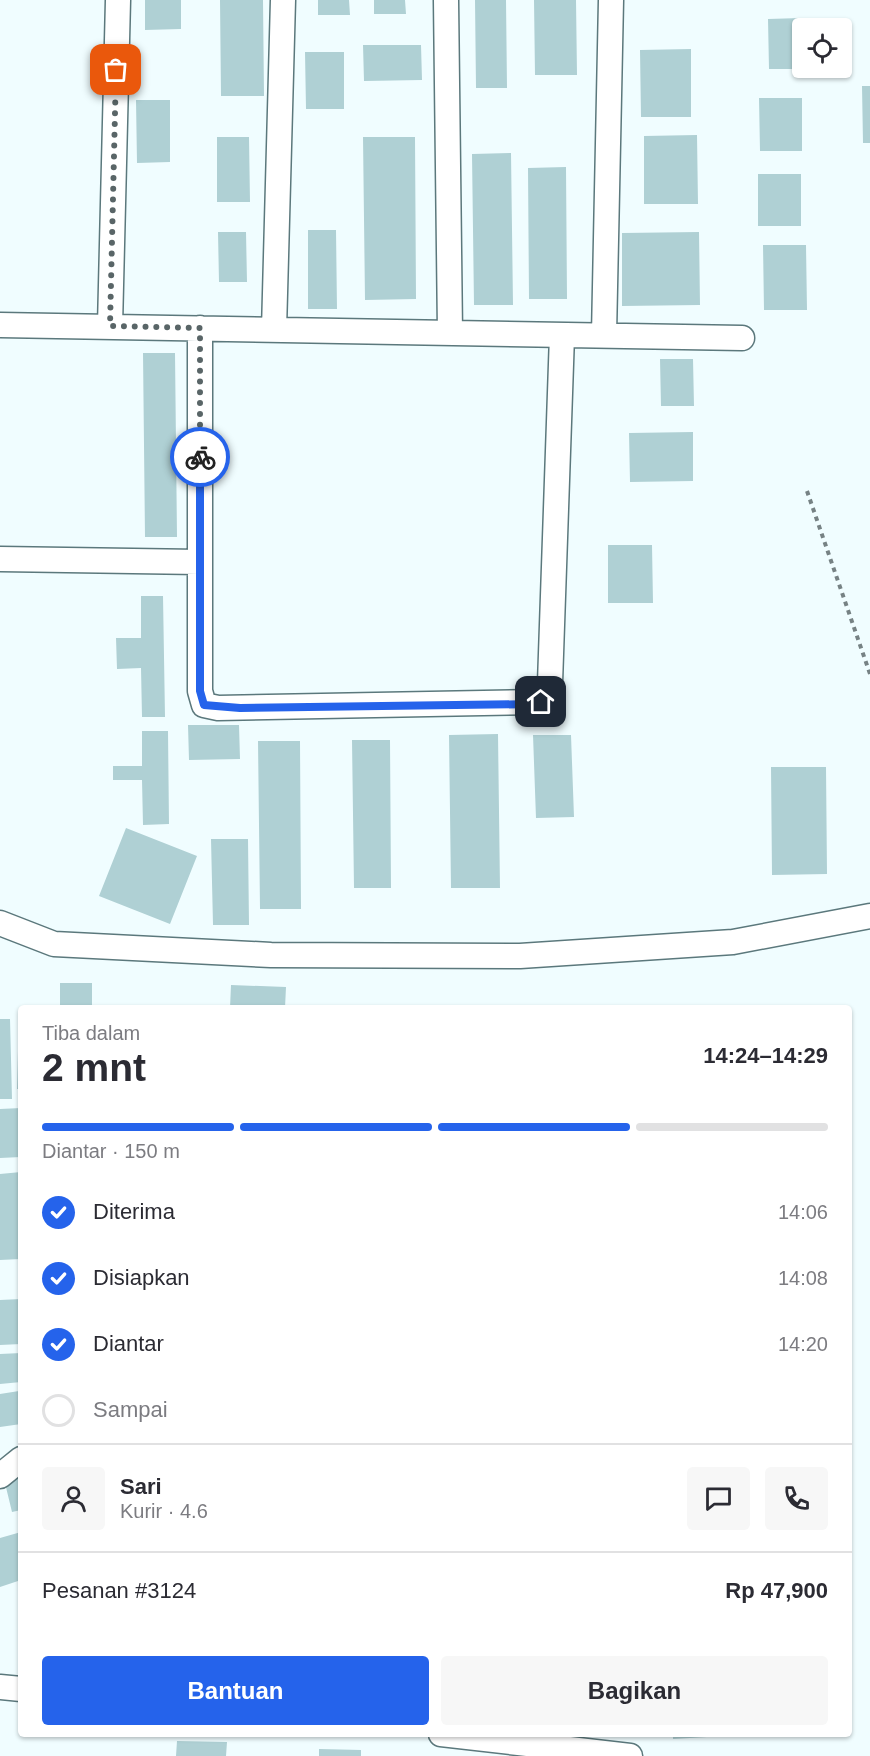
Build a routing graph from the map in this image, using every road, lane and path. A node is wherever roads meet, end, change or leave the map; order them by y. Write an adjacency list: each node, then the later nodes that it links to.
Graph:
1 (118, 0): 6 (street)
2 (283, 0): 8 (street)
3 (446, 0): 9 (street)
4 (611, 0): 10 (street)
5 (0, 325): 6 (street)
6 (110, 326): 7 (street)
7 (200, 328): 8 (street); 15 (street)
8 (274, 330): 9 (street)
9 (450, 333): 11 (street)
10 (604, 334): 11 (street); 12 (street)
11 (562, 335): 15 (street)
12 (742, 338)
13 (807, 491): 16 (path)
14 (0, 559): 15 (street)
15 (199, 562)
16 (870, 674)
17 (870, 916): 18 (street)
18 (0, 923)
19 (18, 1461): 20 (street)
20 (0, 1476)
21 (0, 1687): 22 (street)
22 (18, 1689)
23 (467, 1737): 24 (street)
24 (630, 1756)

